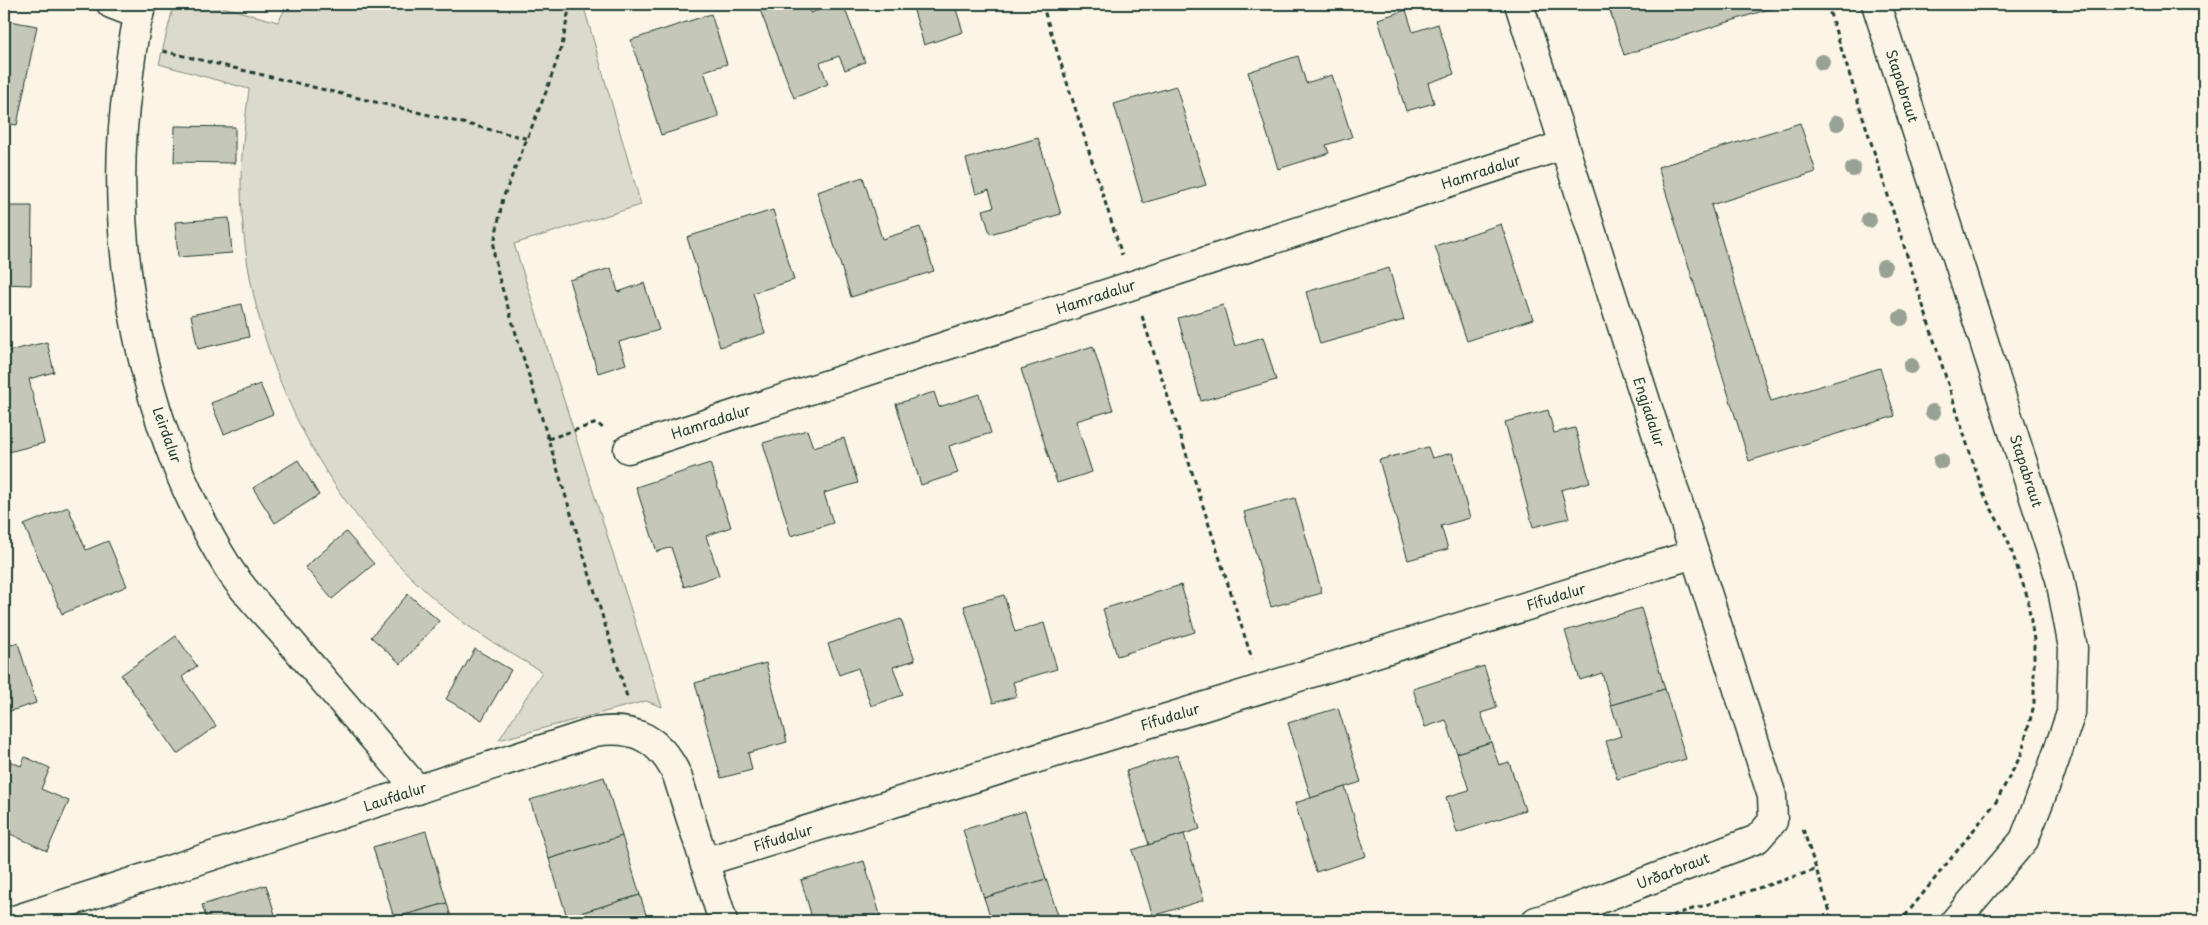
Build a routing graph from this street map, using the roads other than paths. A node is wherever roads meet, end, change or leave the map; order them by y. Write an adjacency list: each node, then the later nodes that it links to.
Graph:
1 (111, 4): 4 (street)
2 (1519, 4): 5 (street, Engjadalur)
3 (1876, 4): 15 (street, Stapabraut)
4 (140, 9): 8 (street, Leirdalur)
5 (1564, 145): 6 (street, Hamradalur); 7 (street, Engjadalur)
6 (628, 449)
7 (1694, 554): 9 (street, Engjadalur); 10 (street, Fífudalur)
8 (418, 790): 10 (street, Laufdalur); 12 (street, Laufdalur)
9 (1772, 809): 11 (street, Urðarbraut)
10 (704, 862): 13 (street)
11 (1566, 917): 14 (street, Urðarbraut)
12 (11, 921)
13 (723, 921)
14 (1536, 921)
15 (1955, 921)

